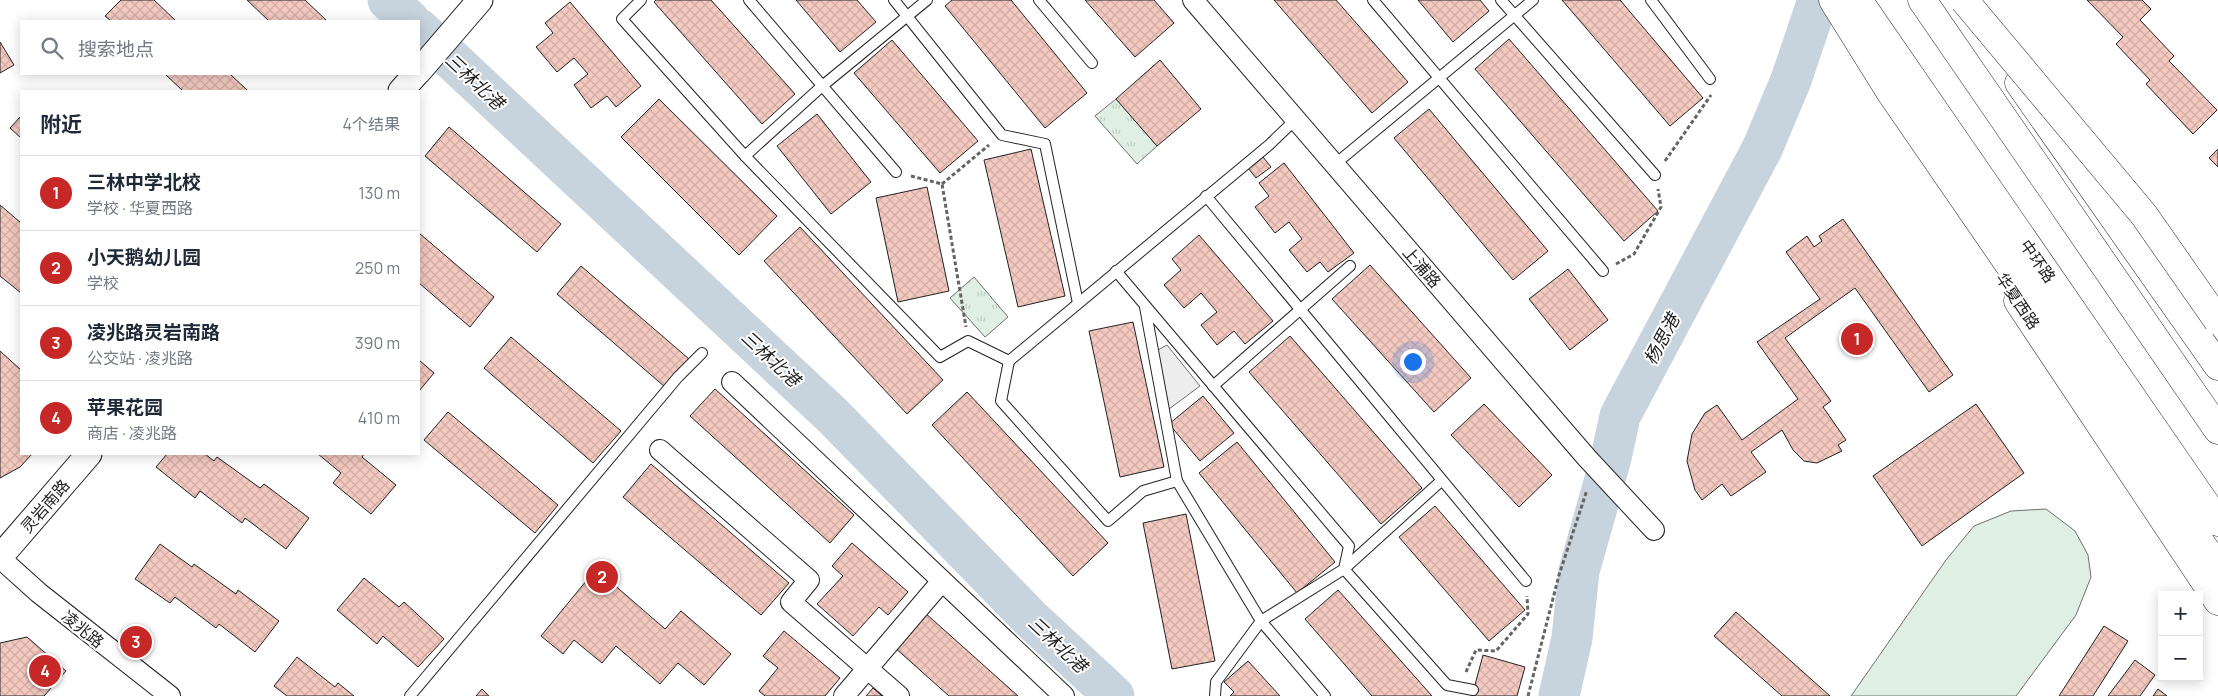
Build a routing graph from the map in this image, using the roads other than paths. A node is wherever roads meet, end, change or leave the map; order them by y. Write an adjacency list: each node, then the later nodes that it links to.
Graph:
1 (641, 0): 25 (lane)
2 (749, 0): 23 (lane)
3 (894, 0): 17 (lane)
4 (927, 0): 17 (lane)
5 (1039, 0): 19 (lane)
6 (1194, 0): 24 (street, 上浦路)
7 (1372, 0): 21 (lane)
8 (1501, 0): 18 (lane)
9 (1533, 0): 18 (lane)
10 (1651, 0): 22 (lane)
11 (1819, 0): 54 (main road, 华夏西路)
12 (1833, 0): 50 (main road)
13 (1858, 0): 47 (main road, 中环路)
14 (1922, 0): 42 (main road)
15 (1964, 2): 36 (main road, bridge); 39 (main road)
16 (473, 8): 20 (street)
17 (908, 16): 23 (lane); 33 (lane)
18 (1514, 16): 21 (lane); 28 (lane)
19 (1092, 62)
20 (420, 69)
21 (1440, 77): 26 (lane); 32 (lane)
22 (1710, 80)
23 (821, 87): 25 (lane); 27 (lane)
24 (1295, 120): 26 (street, 上浦路); 29 (lane)
25 (745, 156): 38 (lane)
26 (1334, 164): 48 (street, 上浦路)
27 (896, 172)
28 (1655, 175)
29 (1206, 196): 31 (lane); 35 (lane)
30 (1350, 266): 35 (lane)
31 (1116, 271): 33 (lane); 34 (lane)
32 (1604, 271)
33 (1078, 303): 38 (lane)
34 (1145, 306): 41 (lane); 46 (lane)
35 (1300, 310): 41 (lane); 45 (lane)
36 (2218, 321)
37 (702, 353): 59 (lane)
38 (1008, 361): 46 (lane)
39 (2218, 366)
40 (732, 382): 52 (street)
41 (1213, 386): 51 (lane)
42 (2218, 430)
43 (660, 450): 56 (street)
44 (88, 455): 49 (street, 灵岩南路)
45 (1441, 480): 51 (lane); 53 (lane)
46 (1177, 481): 55 (lane)
47 (2218, 522)
48 (1654, 530)
49 (0, 558): 58 (street, 凌兆路)
50 (2218, 568)
51 (1344, 569): 55 (lane); 57 (lane)
52 (942, 581): 56 (street); 62 (street)
53 (1526, 581)
54 (2218, 601)
55 (1261, 621): 63 (lane); 64 (lane)
56 (867, 669): 60 (street); 61 (street)
57 (1473, 690)
58 (170, 696)
59 (410, 696)
60 (844, 696)
61 (899, 696)
62 (1064, 696)
63 (1215, 696)
64 (1325, 696)

